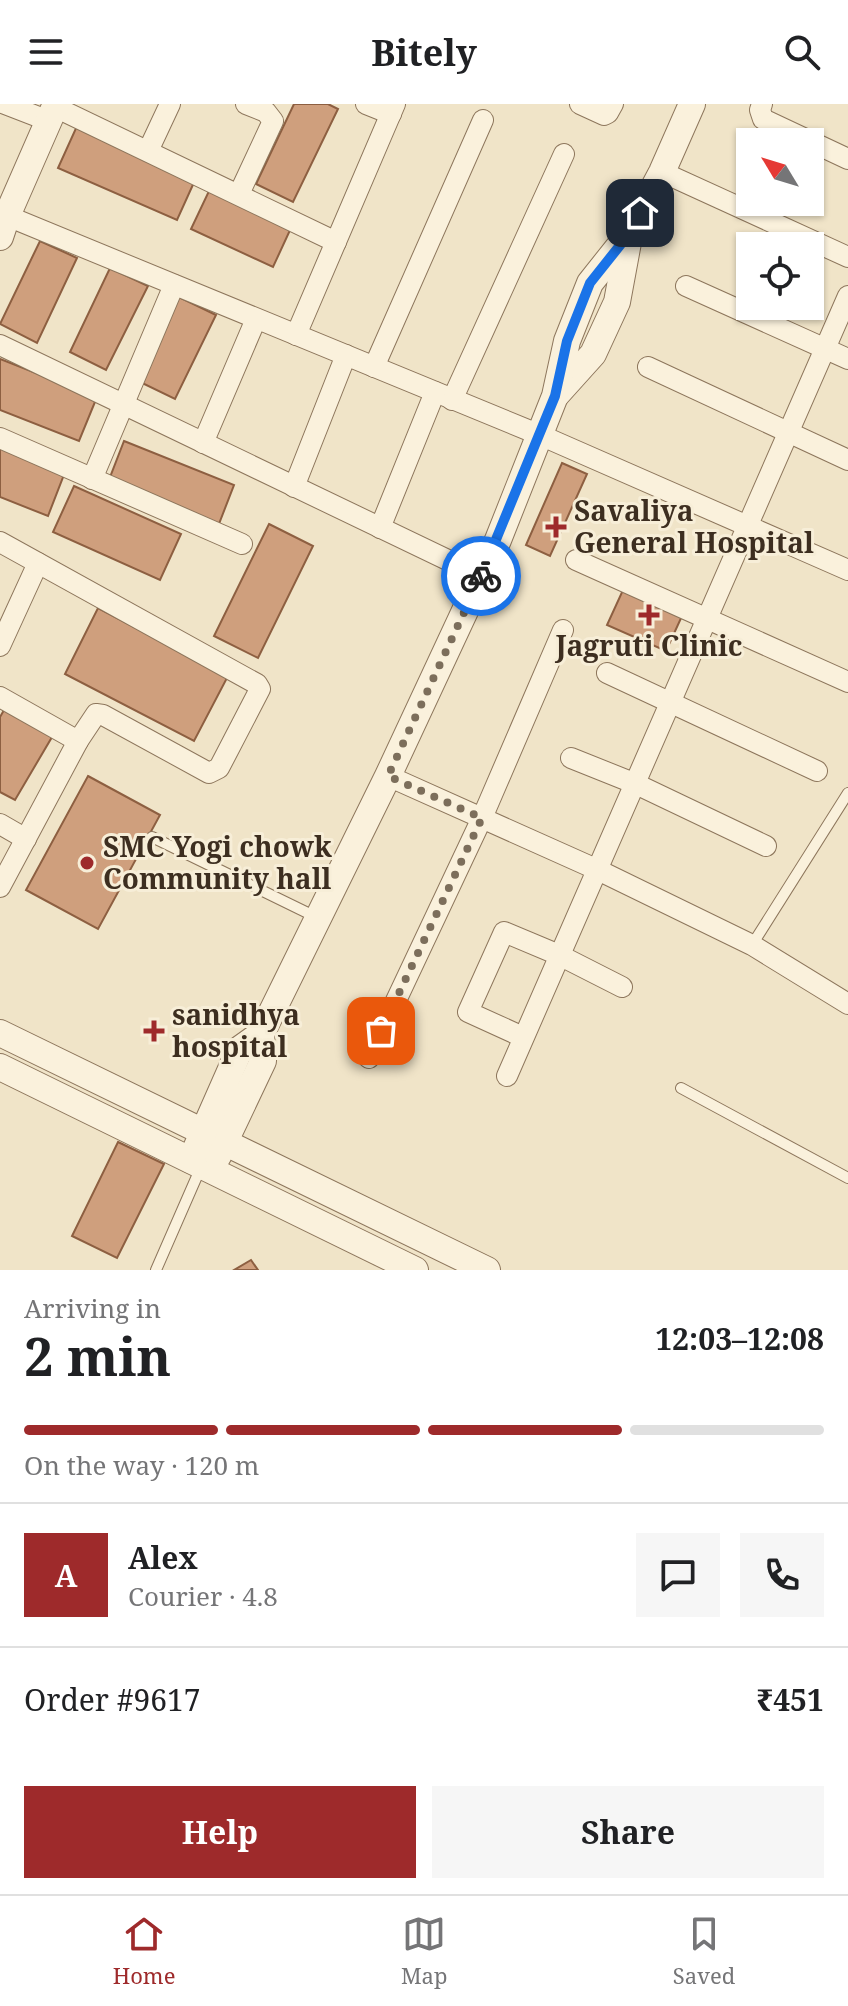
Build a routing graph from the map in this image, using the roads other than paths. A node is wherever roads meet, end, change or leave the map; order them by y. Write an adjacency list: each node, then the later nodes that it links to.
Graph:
1 (5, 104): 10 (street)
2 (170, 104): 12 (street)
3 (246, 104): 16 (street)
4 (366, 104): 9 (street)
5 (580, 104): 6 (street)
6 (613, 104)
7 (692, 104): 15 (street)
8 (762, 104): 14 (street)
9 (393, 109): 18 (street)
10 (53, 110): 12 (street); 17 (street)
11 (483, 120): 29 (street)
12 (148, 151): 16 (street)
13 (564, 154): 31 (street)
14 (848, 159)
15 (662, 172): 19 (street); 34 (street)
16 (239, 194): 18 (street)
17 (2, 222): 20 (street)
18 (336, 242): 24 (street)
19 (848, 257)
20 (174, 285): 23 (street); 32 (street)
21 (686, 286): 26 (street)
22 (848, 296): 26 (street)
23 (256, 319): 24 (street); 36 (street)
24 (296, 335): 27 (street)
25 (0, 345): 32 (street)
26 (826, 349): 28 (street); 33 (street)
27 (346, 355): 29 (street); 39 (street)
28 (848, 359)
29 (374, 367): 31 (street)
30 (648, 367): 33 (street)
31 (444, 396): 34 (street); 41 (street)
32 (122, 403): 36 (street); 38 (street)
33 (788, 432): 37 (street); 40 (street)
34 (540, 435): 40 (street); 47 (street)
35 (0, 438): 38 (street)
36 (203, 443): 39 (street)
37 (848, 460)
38 (92, 479): 43 (street)
39 (294, 487): 41 (street)
40 (748, 526): 46 (street); 48 (street)
41 (380, 528): 47 (street)
42 (0, 542): 45 (street)
43 (242, 544)
44 (576, 560): 48 (street)
45 (38, 563): 50 (street); 55 (street)
46 (848, 570)
47 (481, 576): 58 (street)
48 (709, 619): 52 (street); 54 (street)
49 (563, 630): 61 (street)
50 (0, 646)
51 (607, 673): 54 (street)
52 (848, 682)
53 (0, 697): 55 (street)
54 (672, 703): 57 (street); 59 (street)
55 (78, 741): 64 (street)
56 (571, 758): 59 (street)
57 (817, 771)
58 (388, 776): 61 (street); 68 (street)
59 (636, 784): 65 (street); 66 (street)
60 (848, 793): 69 (lane)
61 (482, 818): 66 (street); 75 (street)
62 (0, 824): 64 (street)
63 (152, 837): 68 (lane)
64 (26, 839): 67 (street)
65 (766, 846)
66 (598, 870): 69 (street); 70 (street)
67 (0, 887)
68 (318, 918): 79 (street)
69 (752, 945): 72 (street)
70 (559, 955): 71 (street); 74 (street); 74 (street)
71 (622, 987)
72 (848, 1004)
73 (0, 1033): 79 (street)
74 (523, 1037): 77 (street)
75 (369, 1058)
76 (0, 1067): 80 (street)
77 (507, 1076)
78 (681, 1088): 81 (lane)
79 (214, 1137): 80 (street); 84 (street)
80 (202, 1165): 82 (lane); 83 (street)
81 (848, 1178)
82 (156, 1270)
83 (415, 1270)
84 (487, 1270)

